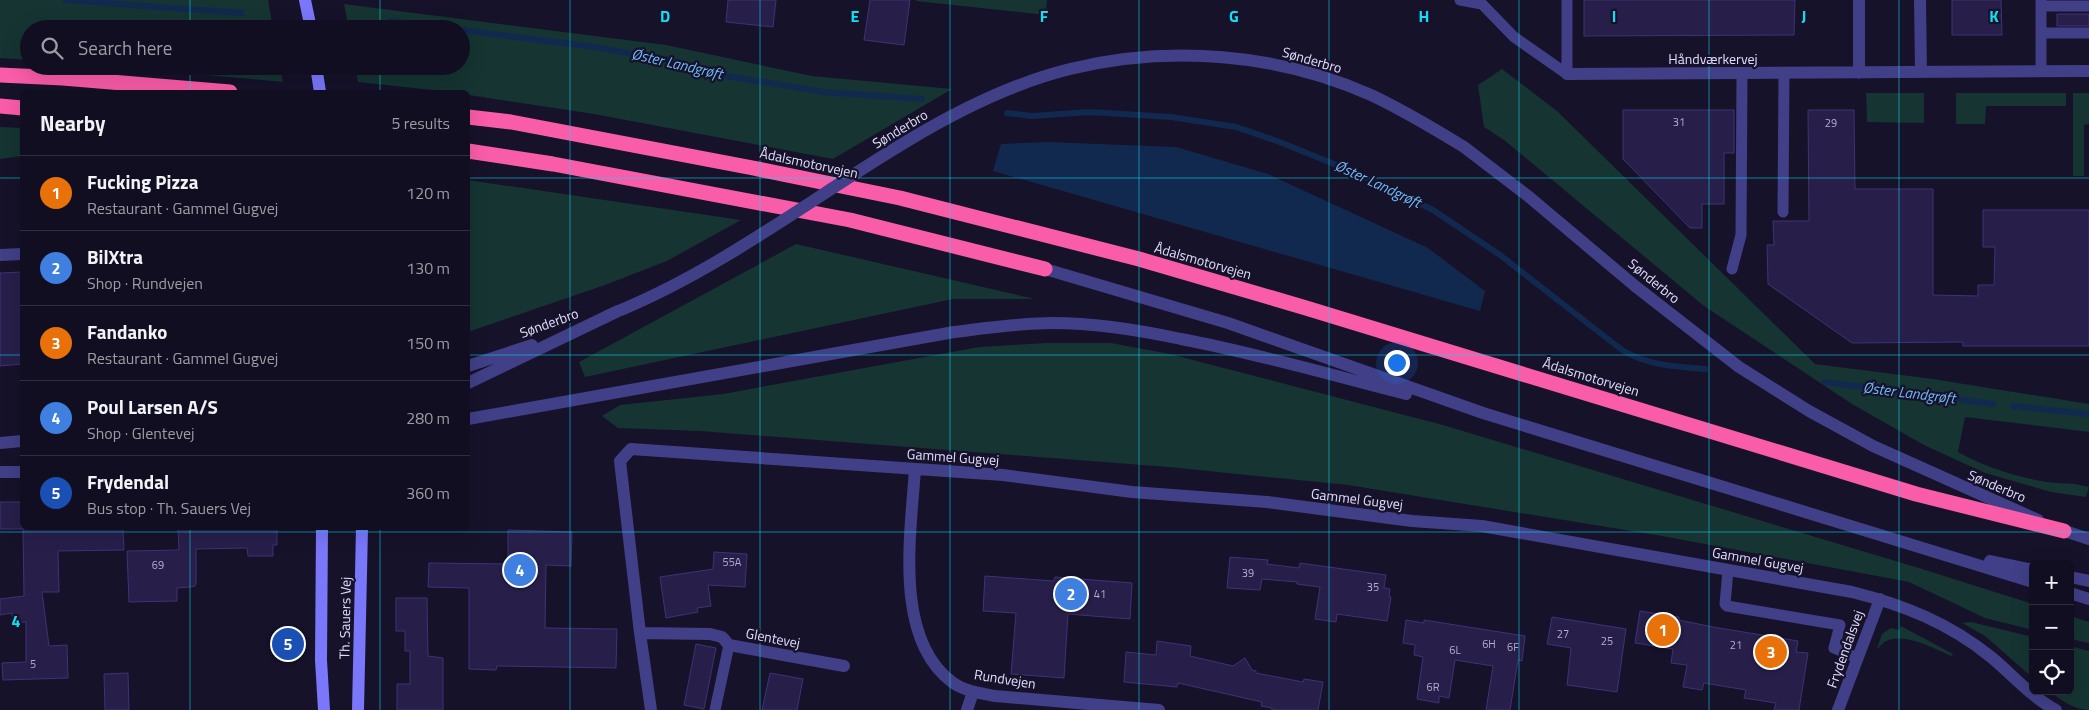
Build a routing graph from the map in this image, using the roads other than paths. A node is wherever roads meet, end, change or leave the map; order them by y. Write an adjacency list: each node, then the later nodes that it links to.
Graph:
1 (305, 0): 9 (main road)
2 (1460, 0): 6 (lane)
3 (1567, 0): 18 (lane)
4 (1859, 0): 17 (street)
5 (1920, 0): 14 (street)
6 (1482, 2): 18 (lane)
7 (2041, 3): 8 (lane); 11 (lane)
8 (2089, 6)
9 (309, 20)
10 (2089, 33): 11 (lane)
11 (2042, 34): 12 (lane)
12 (2041, 71): 13 (street, Håndværkervej); 14 (street, Håndværkervej)
13 (2089, 71)
14 (1921, 72): 17 (street, Håndværkervej)
15 (1742, 73): 16 (street, Håndværkervej); 18 (street, Håndværkervej); 31 (lane)
16 (1784, 73): 17 (street, Håndværkervej); 27 (lane)
17 (1860, 73)
18 (1567, 74)
19 (0, 75): 21 (highway)
20 (317, 75): 22 (main road)
21 (206, 90)
22 (320, 90)
23 (0, 106): 24 (highway)
24 (20, 108)
25 (470, 117): 44 (highway, Ådalsmotorvejen)
26 (470, 151): 30 (highway)
27 (1783, 212)
28 (20, 254): 29 (street)
29 (0, 255)
30 (1045, 269): 35 (street)
31 (1732, 269)
32 (619, 311): 33 (street, Sønderbro); 34 (street); 44 (street, Sønderbro, bridge)
33 (470, 365)
34 (470, 382)
35 (1483, 413): 36 (street); 46 (street)
36 (470, 419)
37 (20, 440): 38 (street)
38 (0, 443)
39 (915, 469): 48 (street, Gammel Gugvej); 55 (street, Gammel Gugvej); 59 (street, Rundvejen)
40 (0, 472): 41 (street)
41 (20, 472)
42 (322, 530): 60 (main road, Th. Sauers Vej)
43 (362, 530): 61 (main road, Th. Sauers Vej)
44 (2064, 531): 45 (street, Sønderbro)
45 (2089, 539)
46 (1919, 547): 47 (street); 50 (street)
47 (2029, 569)
48 (1728, 570): 53 (street, Gammel Gugvej); 57 (lane)
49 (2074, 578): 51 (street)
50 (2029, 581)
51 (2089, 581)
52 (2074, 594): 54 (street)
53 (1880, 599): 57 (street, Frydendalsvej); 67 (street, Gammel Gugvej)
54 (2089, 599)
55 (640, 633): 56 (street, Glentevej); 62 (street)
56 (729, 645): 58 (street, Glentevej); 63 (lane)
57 (1857, 658): 66 (street, Frydendalsvej)
58 (844, 666)
59 (973, 692): 64 (street); 65 (street, Rundvejen)
60 (324, 710)
61 (358, 710)
62 (651, 710)
63 (715, 710)
64 (968, 710)
65 (1159, 710)
66 (1838, 710)
67 (2056, 710)

